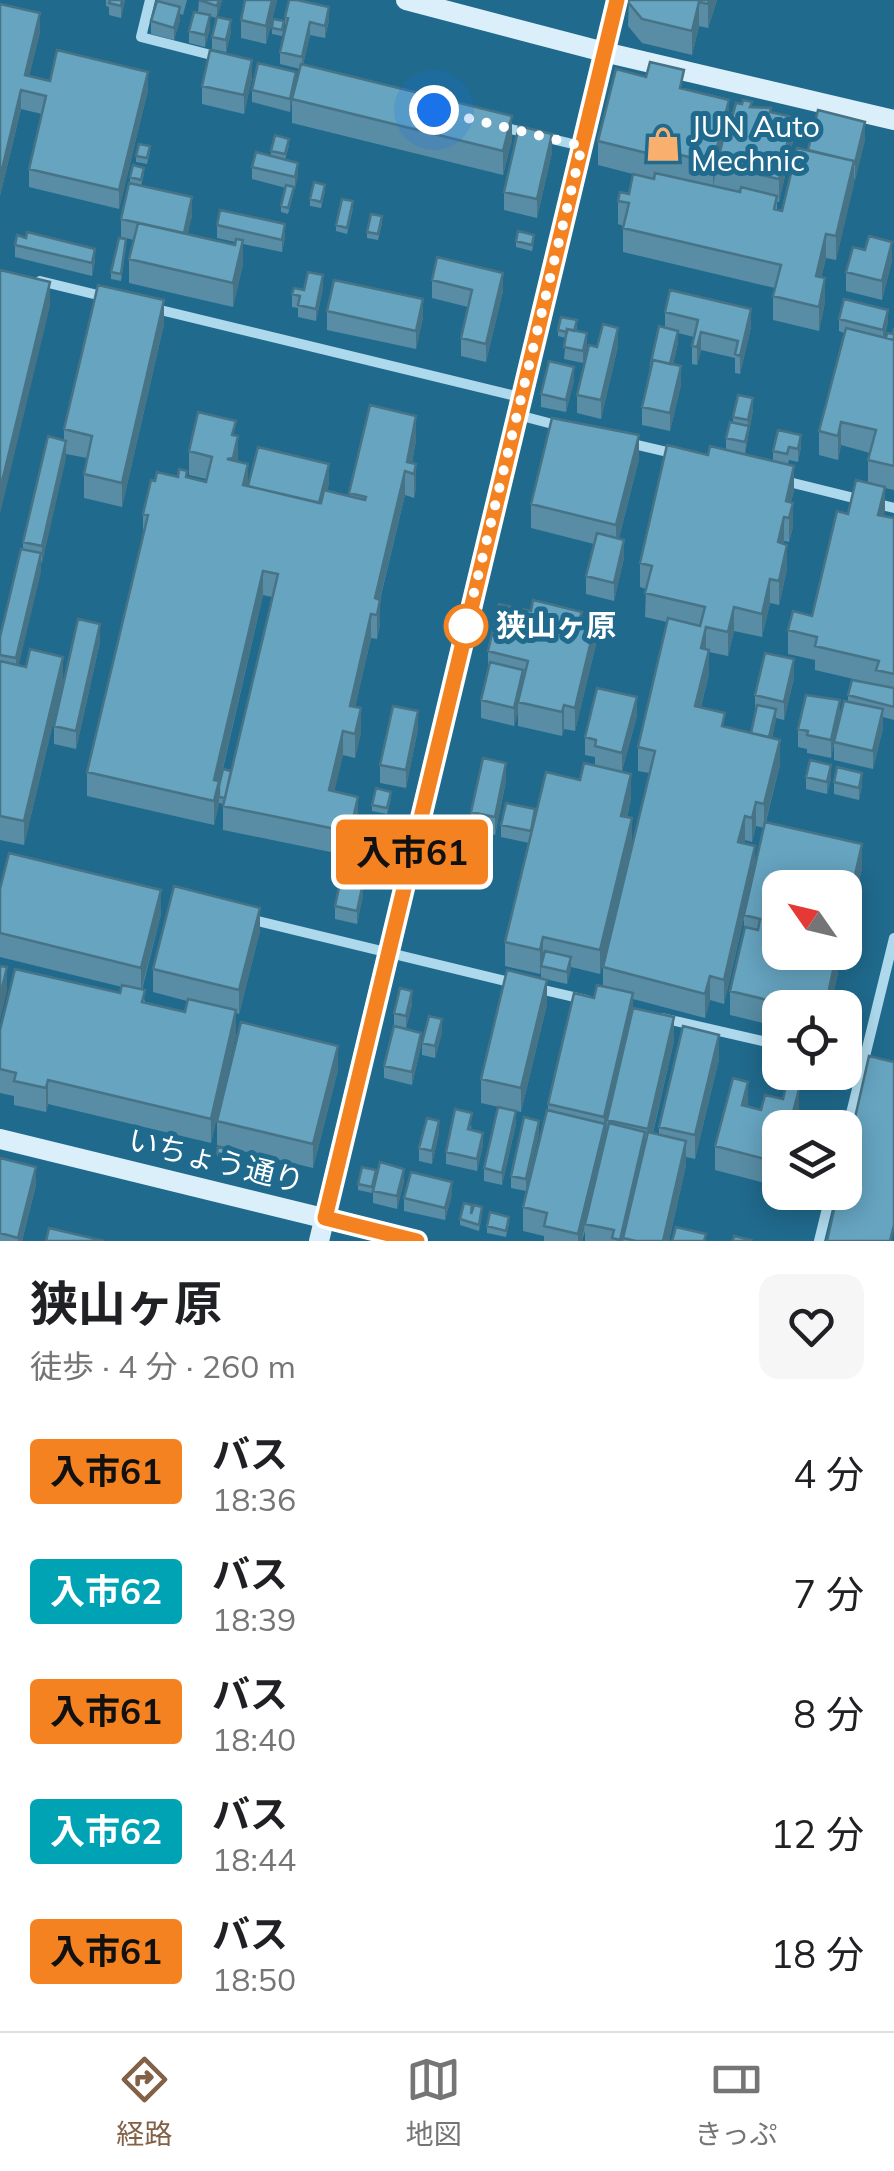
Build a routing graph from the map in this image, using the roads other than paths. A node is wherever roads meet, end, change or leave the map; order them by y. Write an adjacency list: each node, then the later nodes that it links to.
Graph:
1 (150, 0): 5 (street)
2 (406, 0): 4 (street)
3 (616, 0): 4 (street)
4 (604, 52): 6 (street); 8 (street)
5 (236, 61)
6 (894, 120)
7 (486, 122): 8 (street)
8 (582, 146): 12 (street)
9 (19, 276): 10 (street)
10 (116, 300)
11 (135, 304): 12 (street)
12 (518, 406): 13 (street); 20 (street)
13 (573, 429)
14 (611, 438): 15 (street)
15 (686, 457)
16 (781, 480): 17 (street)
17 (894, 508)
18 (233, 915): 20 (street)
19 (894, 938): 24 (street)
20 (388, 953): 21 (street); 27 (street)
21 (593, 1002)
22 (649, 1014): 23 (street)
23 (762, 1041)
24 (862, 1064)
25 (0, 1139): 27 (street, いちょう通り)
26 (827, 1210): 30 (street)
27 (325, 1218): 28 (street); 29 (street, いちょう通り)
28 (319, 1241)
29 (417, 1241)
30 (819, 1241)

